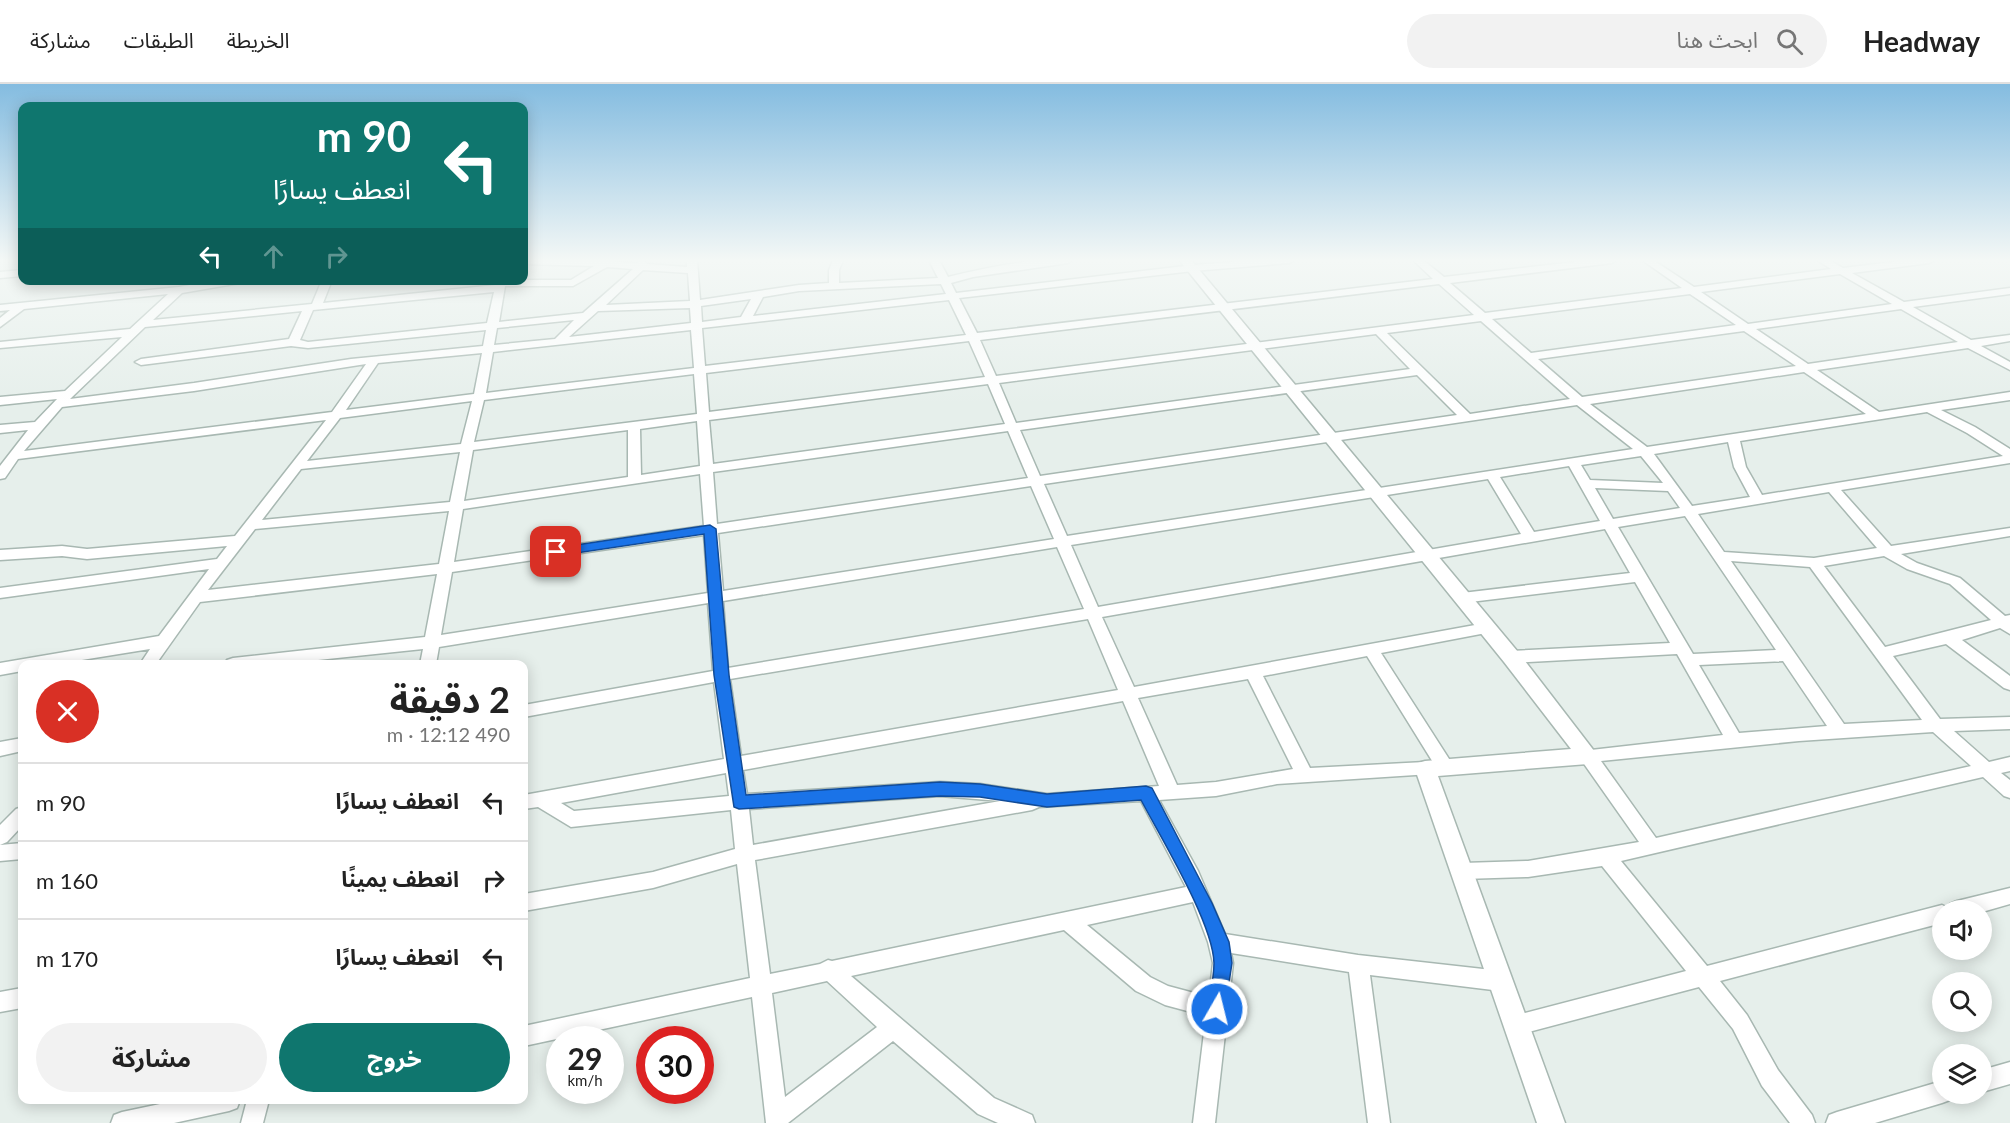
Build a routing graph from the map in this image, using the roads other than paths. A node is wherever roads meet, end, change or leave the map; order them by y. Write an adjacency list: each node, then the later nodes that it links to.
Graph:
1 (18, 308): 21 (street)
2 (159, 308): 25 (street)
3 (308, 308): 25 (street)
4 (312, 308): 29 (street)
5 (495, 308): 22 (street)
6 (599, 308): 19 (street)
7 (695, 308): 23 (street)
8 (751, 308): 20 (street)
9 (844, 308): 20 (street)
10 (958, 308): 27 (street)
11 (1211, 308): 27 (street)
12 (1224, 308): 31 (street)
13 (1475, 308): 18 (street)
14 (1534, 308): 18 (street)
15 (1718, 308): 24 (street)
16 (1875, 308): 24 (street)
17 (1906, 308): 32 (street)
18 (1482, 315): 26 (street); 35 (street)
19 (585, 316): 22 (street); 30 (street)
20 (744, 320): 23 (street)
21 (0, 324)
22 (492, 324): 29 (street); 34 (street)
23 (698, 325): 30 (street); 40 (street)
24 (1745, 327): 35 (street); 39 (street)
25 (139, 328): 33 (street); 44 (street)
26 (1377, 329): 31 (street); 41 (street)
27 (973, 337): 40 (street); 42 (street)
28 (2010, 338): 32 (street)
29 (294, 342): 37 (street)
30 (558, 342): 34 (street)
31 (1256, 344): 42 (street); 43 (street)
32 (1970, 344): 38 (street); 39 (street)
33 (0, 345)
34 (489, 348): 36 (street); 46 (street)
35 (1529, 357): 48 (street)
36 (374, 360): 49 (street); 51 (street)
37 (141, 362)
38 (2010, 367)
39 (1808, 368): 48 (street); 53 (street)
40 (701, 370): 46 (street); 52 (street)
41 (1418, 371): 43 (street); 54 (street)
42 (991, 379): 52 (street); 57 (street)
43 (1291, 388): 57 (street); 59 (street)
44 (67, 394): 47 (street); 49 (street)
45 (2010, 396): 50 (street)
46 (479, 397): 51 (street); 61 (street)
47 (0, 401)
48 (1580, 402): 54 (street); 62 (street)
49 (56, 404): 56 (street)
50 (1928, 408): 53 (street); 64 (street)
51 (336, 414): 63 (street); 66 (street)
52 (703, 416): 55 (street); 67 (street)
53 (1877, 416): 60 (street)
54 (1466, 417): 59 (street)
55 (634, 424): 61 (street); 70 (street)
56 (39, 425): 58 (street); 63 (street)
57 (1012, 426): 67 (street); 71 (street)
58 (0, 429)
59 (1330, 438): 71 (street); 75 (street)
60 (1733, 438): 62 (street); 76 (street)
61 (467, 447): 66 (street); 77 (street)
62 (1644, 451): 65 (street); 73 (street)
63 (13, 456): 69 (street)
64 (2010, 457): 74 (street)
65 (1573, 462): 68 (street); 72 (street)
66 (297, 466): 80 (street)
67 (706, 469): 70 (street); 81 (street)
68 (1492, 474): 75 (street); 83 (street)
69 (0, 475)
70 (635, 480): 77 (street)
71 (1034, 482): 81 (street); 85 (street)
72 (1585, 484): 73 (street); 79 (street)
73 (1672, 486): 78 (street)
74 (1833, 489): 76 (street); 86 (street)
75 (1374, 492): 85 (street); 88 (street)
76 (1758, 500): 78 (street)
77 (457, 506): 80 (street); 92 (street)
78 (1688, 510): 79 (street); 89 (street)
79 (1608, 524): 83 (street); 93 (street)
80 (250, 525): 84 (street)
81 (710, 529): 92 (street); 96 (street)
82 (2010, 532): 86 (street)
83 (1530, 537): 88 (street)
84 (238, 540): 87 (street); 90 (street)
85 (1063, 543): 96 (street); 98 (street)
86 (1889, 553): 91 (street); 99 (street)
87 (0, 555)
88 (1428, 556): 97 (street); 98 (street)
89 (1720, 556): 91 (street); 107 (street)
90 (221, 563): 94 (street); 95 (street)
91 (1814, 563): 105 (street)
92 (446, 568): 95 (street); 103 (street)
93 (1639, 577): 97 (street); 106 (street)
94 (0, 593)
95 (195, 597): 102 (street)
96 (716, 597): 103 (street); 118 (street)
97 (1462, 598): 100 (street)
98 (1093, 614): 118 (street); 120 (street)
99 (2007, 624): 101 (street)
100 (1486, 628): 104 (street); 108 (street)
101 (1949, 638): 105 (street); 116 (street)
102 (164, 641): 109 (street); 110 (street)
103 (433, 642): 111 (street); 112 (street)
104 (1371, 650): 117 (street); 131 (street)
105 (1882, 653): 123 (street)
106 (1685, 654): 107 (street); 108 (street); 125 (street)
107 (1787, 655): 124 (street)
108 (1511, 657): 128 (street)
109 (53, 660)
110 (151, 660)
111 (269, 660)
112 (429, 660)
113 (18, 666): 115 (street)
114 (2010, 668): 116 (street)
115 (0, 669)
116 (1993, 671): 119 (street)
117 (1253, 672): 120 (street); 133 (street)
118 (721, 675): 121 (street); 130 (street)
119 (2010, 684)
120 (1126, 693): 130 (street); 135 (street)
121 (528, 710)
122 (2010, 723): 123 (street)
123 (1935, 724): 124 (street); 132 (street)
124 (1839, 730): 125 (street)
125 (1734, 739): 128 (street)
126 (18, 746): 127 (street)
127 (0, 749)
128 (1588, 756): 131 (street); 142 (street)
129 (2010, 764): 132 (street)
130 (733, 766): 137 (street); 139 (street)
131 (1435, 768): 133 (street); 147 (street)
132 (1986, 770): 134 (street); 142 (street)
133 (1305, 776): 135 (street)
134 (2010, 791)
135 (1170, 792): 136 (street)
136 (1146, 793): 138 (street); 148 (street)
137 (532, 800): 139 (street)
138 (1047, 801): 139 (street); 145 (street)
139 (739, 802): 145 (street)
140 (18, 818): 141 (street)
141 (0, 837)
142 (1652, 846): 146 (street)
143 (18, 851): 144 (street)
144 (0, 853)
145 (745, 854): 151 (street); 159 (street)
146 (1606, 857): 147 (street); 157 (street)
147 (1463, 871): 158 (street)
148 (1197, 892): 153 (street); 154 (street)
149 (2010, 896): 150 (street)
150 (1992, 901)
151 (528, 902)
152 (1932, 917): 157 (street)
153 (1066, 920): 156 (street); 162 (street)
154 (1220, 942): 155 (street); 162 (street)
155 (1358, 964): 158 (street); 176 (street)
156 (828, 969): 159 (street); 164 (street)
157 (1705, 978): 163 (street); 178 (street)
158 (1501, 981): 163 (street)
159 (760, 985): 165 (street); 171 (street)
160 (18, 999): 161 (street)
161 (0, 1002)
162 (1217, 1009): 175 (street)
163 (1517, 1026): 177 (street)
164 (893, 1028): 171 (street); 174 (street)
165 (528, 1035)
166 (2010, 1072): 167 (street)
167 (1992, 1078)
168 (1932, 1095): 179 (street)
169 (210, 1104): 172 (street)
170 (257, 1104): 173 (street)
171 (776, 1121)
172 (122, 1123)
173 (252, 1123)
174 (1024, 1123)
175 (1204, 1123)
176 (1379, 1123)
177 (1551, 1123)
178 (1804, 1123)
179 (1838, 1123)

